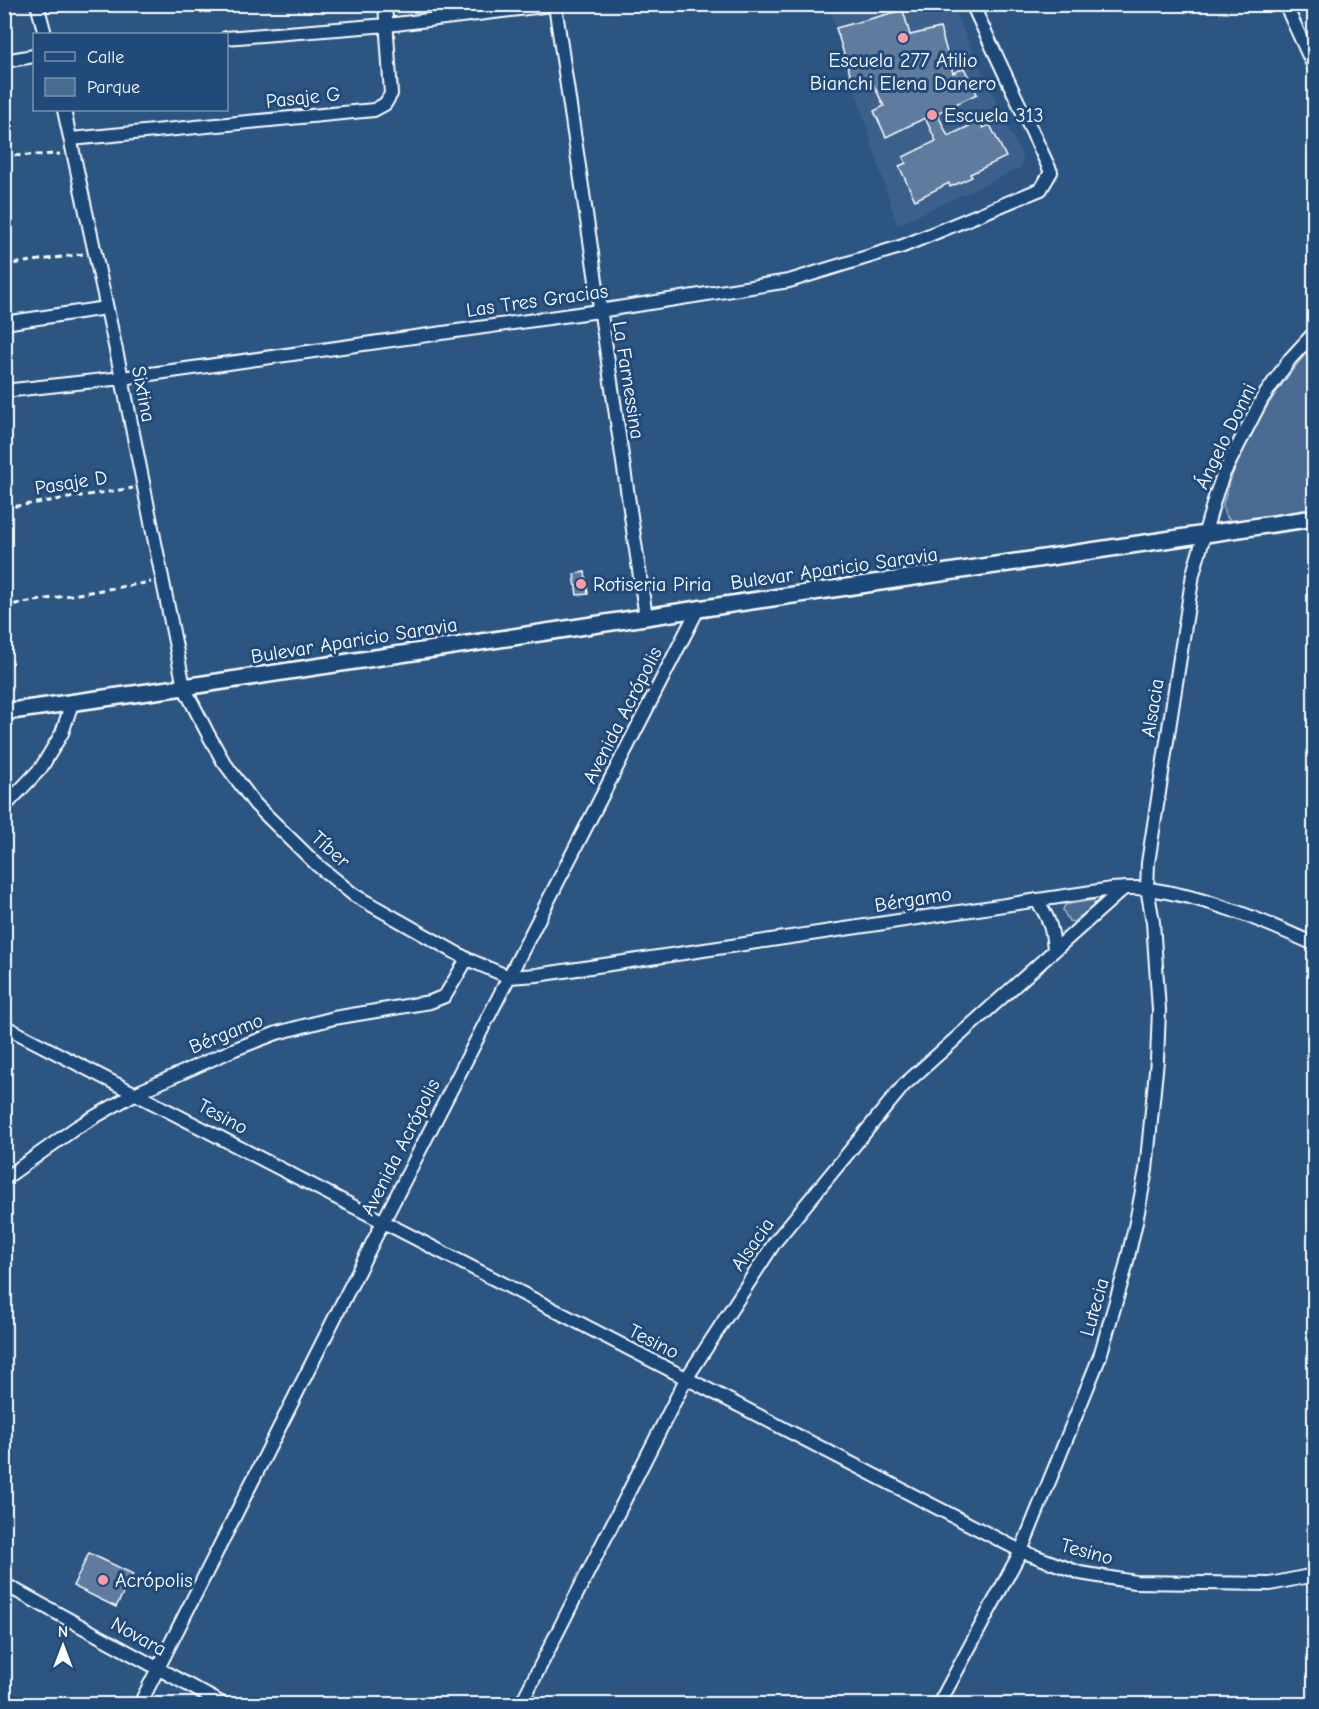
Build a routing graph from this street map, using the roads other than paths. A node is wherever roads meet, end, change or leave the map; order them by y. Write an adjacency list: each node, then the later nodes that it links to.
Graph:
1 (37, 4): 7 (street)
2 (385, 4): 6 (street)
3 (972, 4): 15 (street, Las Tres Gracias)
4 (1285, 4): 11 (street)
5 (557, 5): 6 (street); 15 (street, La Farnessina)
6 (387, 25): 8 (street); 13 (street, Pasaje G)
7 (45, 33)
8 (228, 38)
9 (33, 56): 10 (street)
10 (4, 61)
11 (1314, 67)
12 (64, 111): 13 (street, Sixtina)
13 (71, 139): 14 (street, Sixtina)
14 (106, 308): 16 (street); 18 (street, Sixtina)
15 (599, 311): 18 (street, Las Tres Gracias); 23 (street, La Farnessina)
16 (4, 323)
17 (1314, 333): 21 (street, Ángelo Donni)
18 (122, 378): 19 (street, Las Tres Gracias); 24 (street, Sixtina)
19 (4, 391)
20 (1314, 518): 21 (street, Bulevar Aparicio Saravia)
21 (1204, 535): 22 (street, Bulevar Aparicio Saravia); 29 (street, Alsacia)
22 (698, 609): 23 (street, Bulevar Aparicio Saravia); 34 (street, Avenida Acrópolis)
23 (646, 618): 24 (street, Bulevar Aparicio Saravia)
24 (184, 687): 25 (street, Bulevar Aparicio Saravia); 33 (street, Tíber)
25 (72, 703): 26 (street, Bulevar Aparicio Saravia); 27 (street)
26 (4, 712)
27 (4, 807)
28 (1124, 888): 29 (street, Bérgamo); 30 (street, Bérgamo); 32 (street, Alsacia)
29 (1147, 888): 31 (street, Bérgamo); 40 (street, Lutecia)
30 (1036, 900): 32 (street); 34 (street, Bérgamo)
31 (1314, 944)
32 (1054, 951): 39 (street, Alsacia)
33 (467, 959): 34 (street, Tíber); 36 (street, Bérgamo)
34 (509, 977): 38 (street, Avenida Acrópolis)
35 (4, 1026): 36 (street, Tesino)
36 (136, 1093): 37 (street, Bérgamo); 38 (street, Tesino)
37 (4, 1179)
38 (383, 1222): 39 (street, Tesino); 43 (street, Avenida Acrópolis)
39 (686, 1379): 40 (street, Tesino); 46 (street, Alsacia)
40 (1021, 1551): 41 (street, Tesino); 47 (street, Lutecia)
41 (1314, 1575)
42 (4, 1584): 43 (street, Novara)
43 (158, 1669): 44 (street, Avenida Acrópolis); 45 (street, Novara)
44 (140, 1704)
45 (222, 1704)
46 (521, 1704)
47 (939, 1704)

